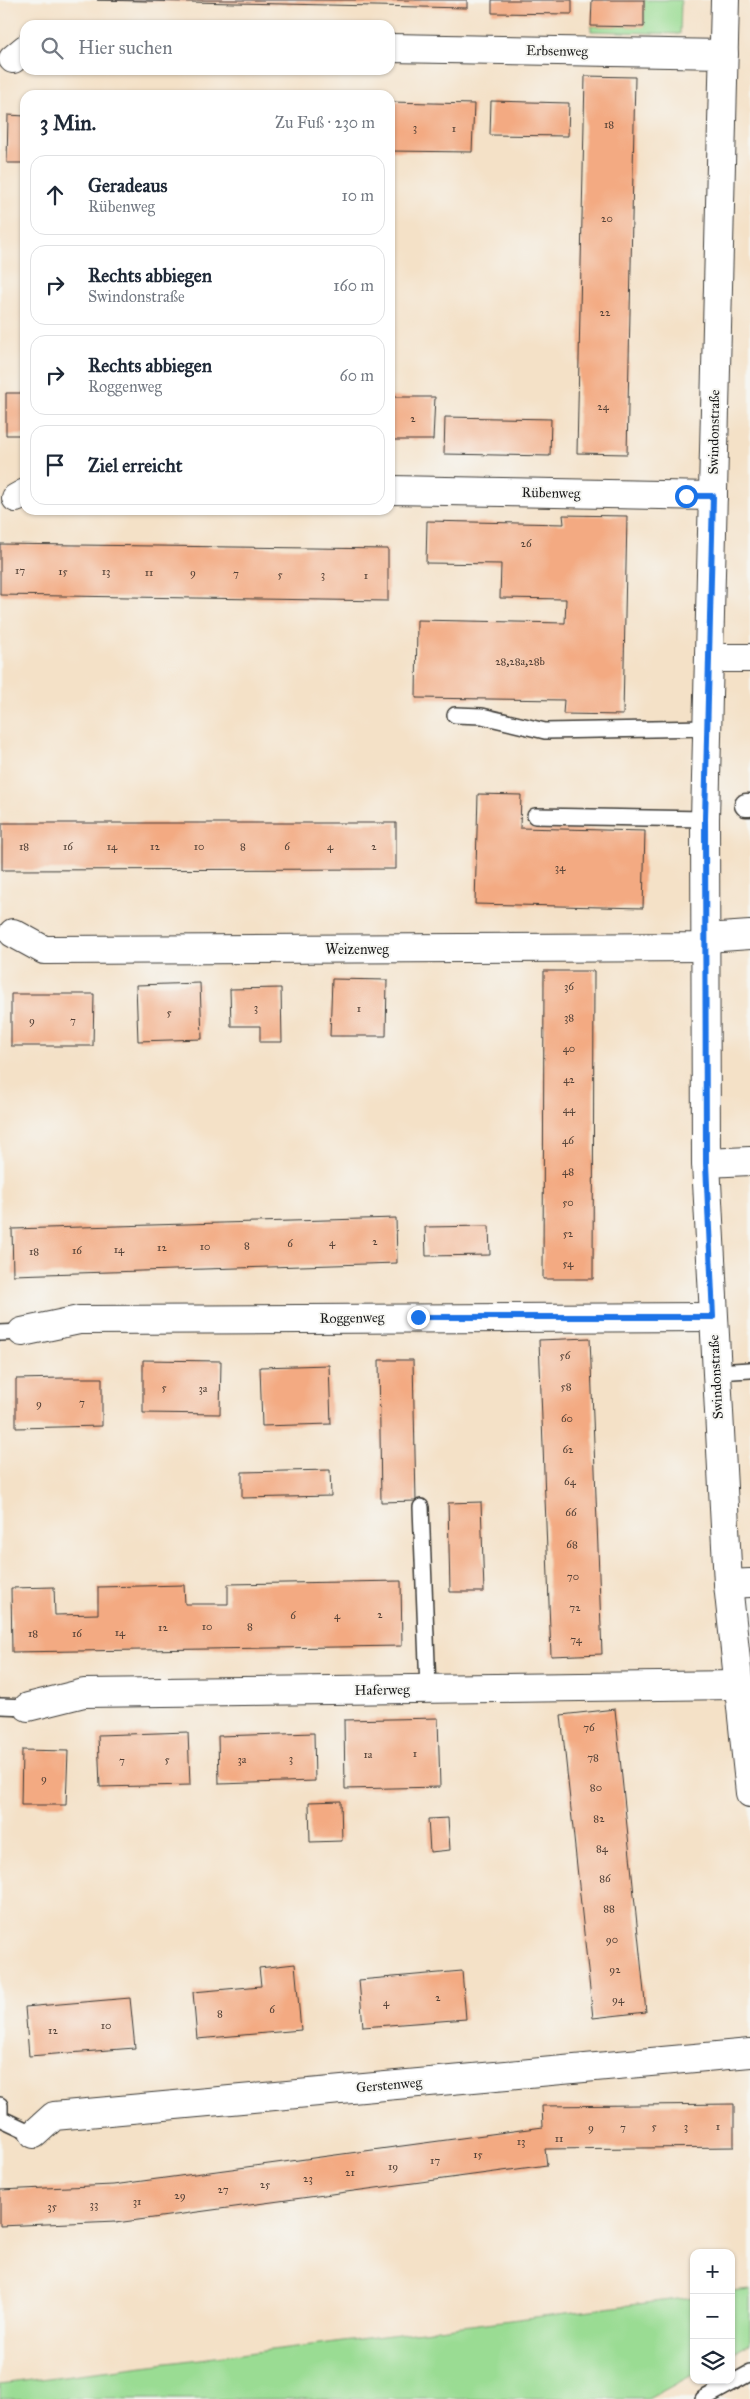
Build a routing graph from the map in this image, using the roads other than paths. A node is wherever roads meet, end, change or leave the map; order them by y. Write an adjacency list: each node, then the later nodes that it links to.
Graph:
1 (725, 0): 3 (street, Swindonstraße)
2 (395, 48): 3 (street, Erbsenweg)
3 (724, 54): 5 (street, Swindonstraße)
4 (395, 490): 5 (street, Rübenweg)
5 (713, 496): 6 (street, Swindonstraße)
6 (709, 658): 7 (street); 9 (street, Swindonstraße)
7 (750, 658)
8 (455, 715): 9 (lane)
9 (707, 728): 11 (street, Swindonstraße)
10 (535, 816): 11 (lane)
11 (705, 819): 14 (street, Swindonstraße)
12 (6, 934): 14 (street, Weizenweg)
13 (750, 935): 14 (street, Weizenweg)
14 (706, 943): 16 (street, Swindonstraße)
15 (750, 1161): 16 (street)
16 (706, 1163): 17 (street, Swindonstraße)
17 (713, 1317): 18 (street, Roggenweg); 20 (street, Swindonstraße)
18 (11, 1332)
19 (750, 1370): 20 (lane)
20 (716, 1372): 22 (street, Swindonstraße)
21 (421, 1507): 24 (lane)
22 (739, 1583): 23 (street, Swindonstraße)
23 (737, 1685): 24 (street, Haferweg); 27 (street, Swindonstraße)
24 (428, 1689): 26 (street, Haferweg)
25 (0, 1706): 26 (lane)
26 (28, 1707)
27 (750, 1793)
28 (750, 2053): 30 (street, Gerstenweg)
29 (0, 2105): 30 (lane)
30 (34, 2134)
31 (750, 2373): 32 (lane)
32 (703, 2399)

